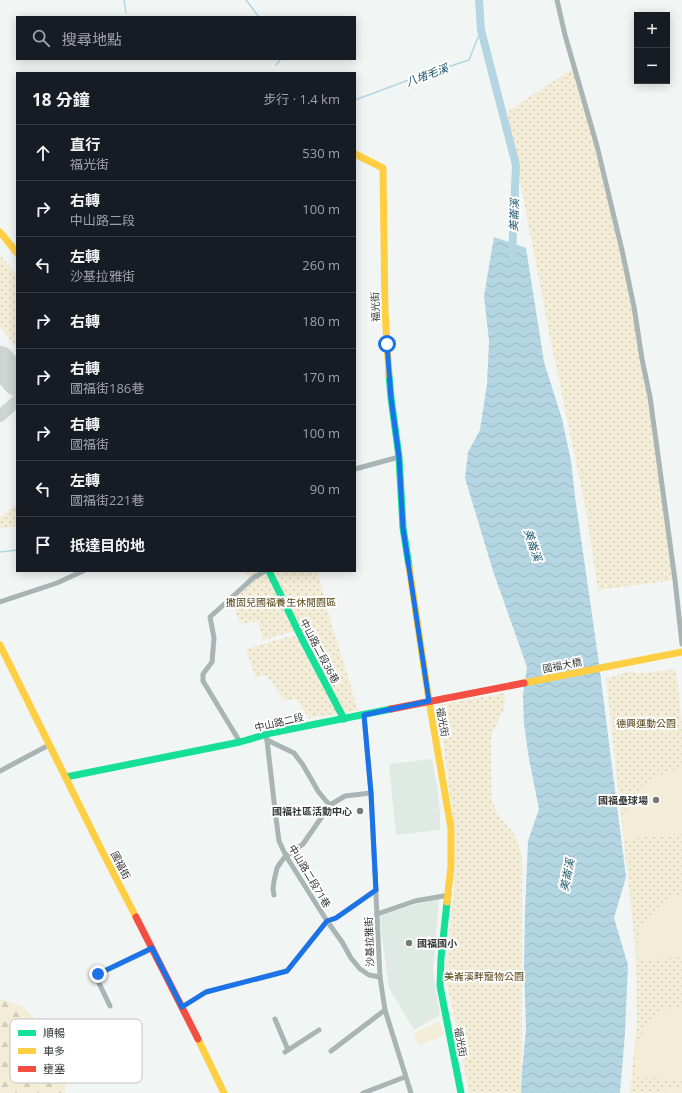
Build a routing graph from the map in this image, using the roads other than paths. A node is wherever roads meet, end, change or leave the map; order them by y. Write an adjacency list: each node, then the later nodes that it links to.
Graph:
1 (557, 0): 11 (street)
2 (356, 154): 5 (street, 福光街)
3 (0, 232): 4 (street)
4 (16, 252)
5 (399, 457): 6 (street); 15 (street, 福光街)
6 (356, 469)
7 (81, 572): 10 (street)
8 (262, 572): 19 (street)
9 (269, 572): 17 (street, 中山路二段36巷)
10 (0, 602)
11 (682, 644)
12 (0, 646): 20 (street, 國福街)
13 (682, 652): 14 (street, 國福大橋)
14 (497, 688): 15 (street, 中山路二段)
15 (429, 701): 16 (street, 中山路二段); 28 (street, 福光街)
16 (364, 715): 17 (street, 中山路二段); 23 (street, 沙基拉雅街)
17 (344, 719): 18 (street, 中山路二段)
18 (267, 737): 19 (street, 中山路二段); 24 (street); 25 (street, 中山路二段71巷)
19 (240, 742): 22 (street, 中山路二段)
20 (50, 745): 21 (street); 22 (street, 國福街)
21 (0, 771)
22 (66, 777): 31 (street, 國福街)
23 (371, 793): 24 (street); 26 (street, 沙基拉雅街)
24 (330, 805): 25 (street)
25 (286, 856): 27 (street); 30 (street, 中山路二段71巷)
26 (376, 890): 29 (street, 沙基拉雅街); 30 (street)
27 (274, 895)
28 (448, 895): 29 (street); 43 (street, 福光街)
29 (377, 914): 32 (street, 沙基拉雅街)
30 (327, 921): 32 (street, 中山路二段71巷); 34 (street)
31 (152, 948): 33 (street); 34 (street, 國福街)
32 (380, 977): 35 (street, 沙基拉雅街)
33 (110, 1006)
34 (182, 1007): 40 (street, 國福街)
35 (385, 1010): 38 (street); 39 (street, 沙基拉雅街)
36 (275, 1019): 37 (street)
37 (319, 1030)
38 (331, 1051)
39 (405, 1076): 41 (street); 42 (street, 沙基拉雅街)
40 (224, 1093)
41 (363, 1093)
42 (411, 1093)
43 (461, 1093)

